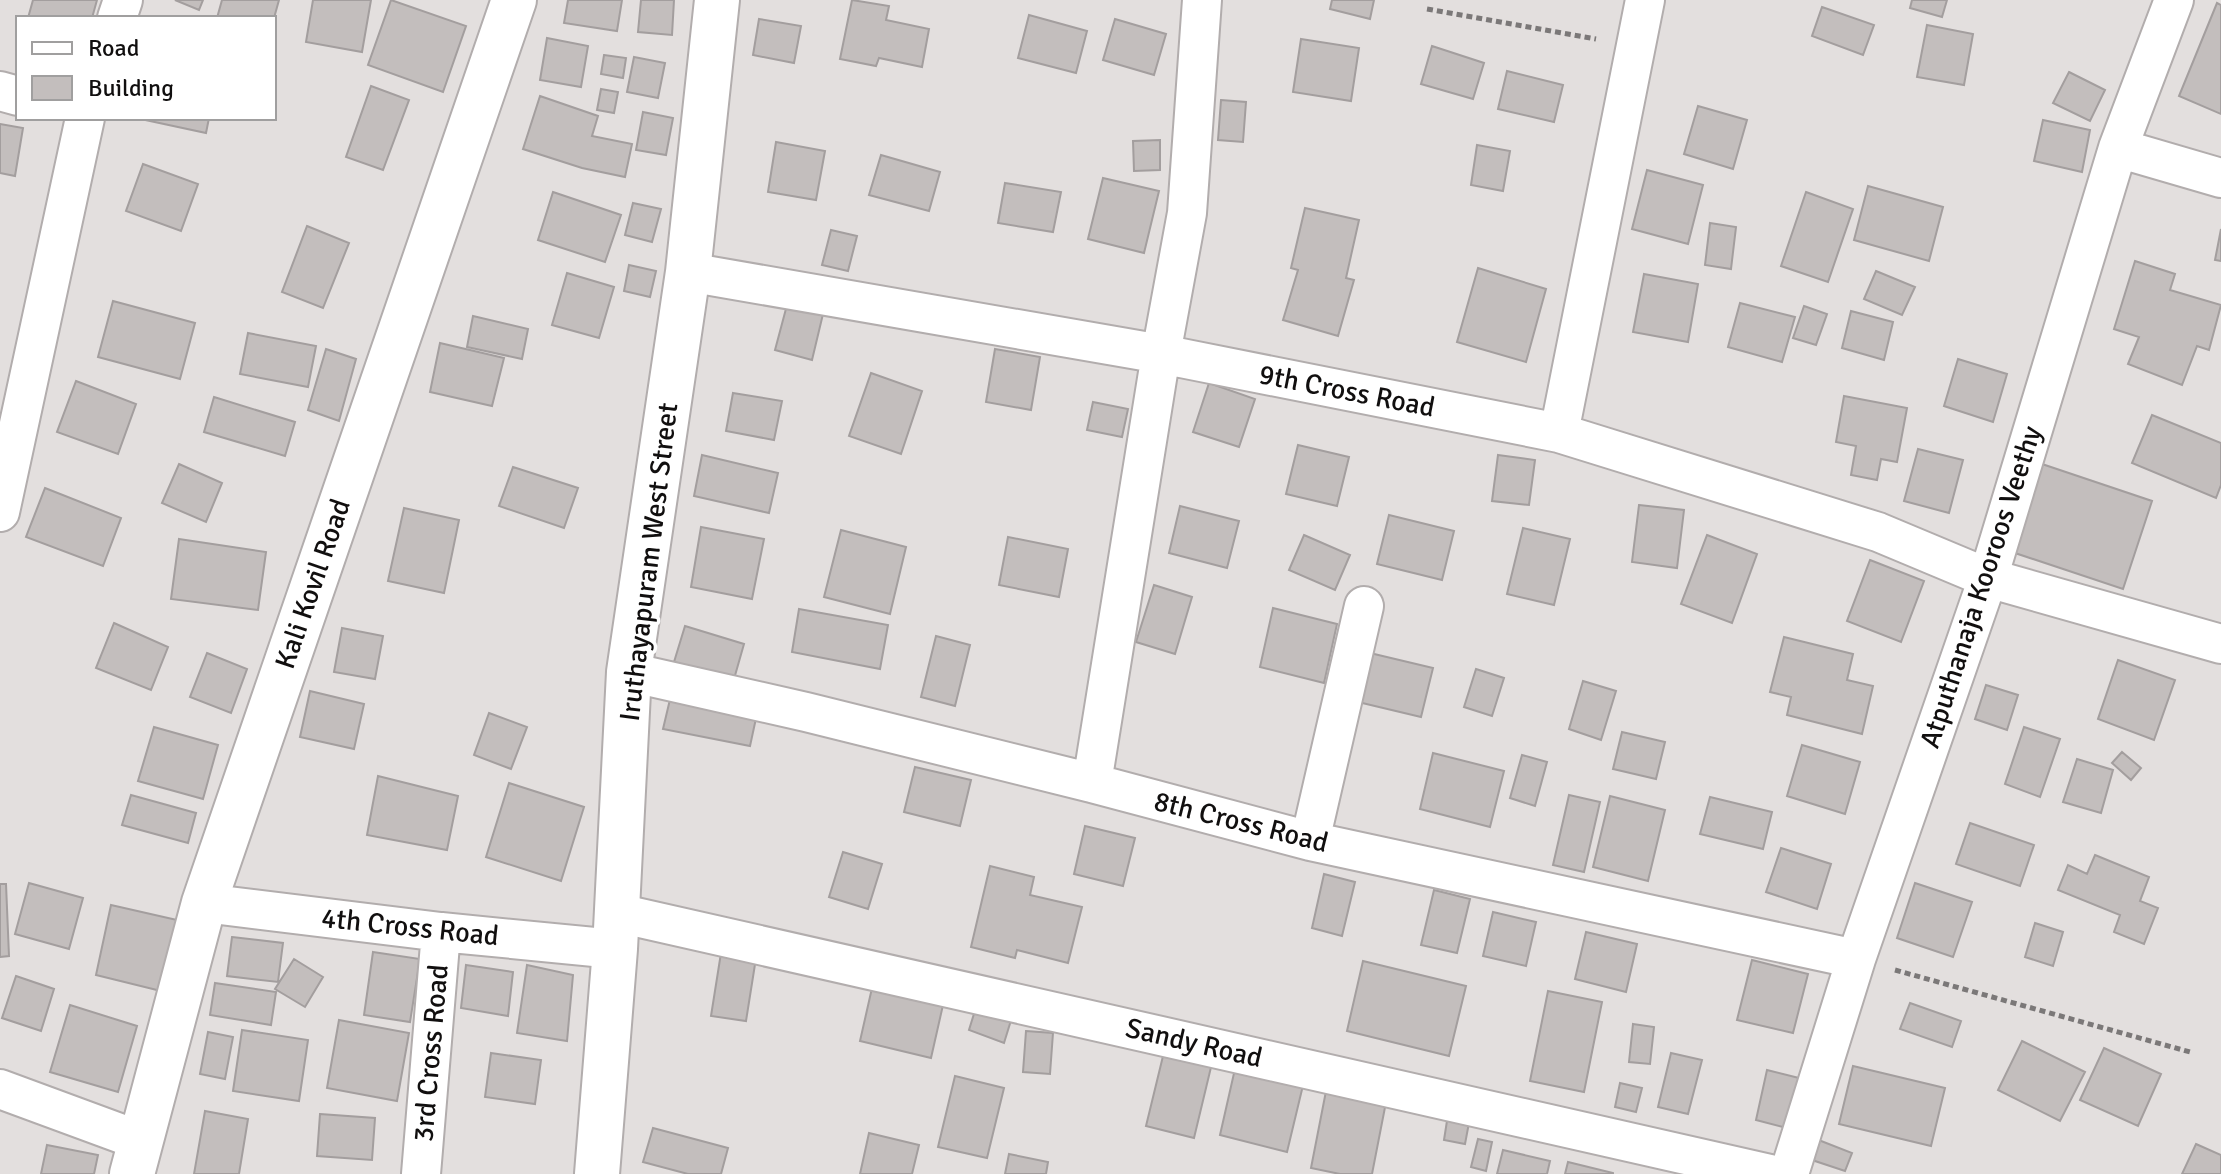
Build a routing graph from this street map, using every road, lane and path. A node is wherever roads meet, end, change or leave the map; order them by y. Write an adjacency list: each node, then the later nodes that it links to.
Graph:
1 (514, 0): 21 (street, Kali Kovil Road)
2 (717, 0): 11 (street, Iruthayapuram West Street)
3 (1202, 0): 12 (street)
4 (1645, 0): 7 (street)
5 (2174, 0): 9 (street, Atputhanaja Kooroos Veethy)
6 (1427, 9): 7 (path)
7 (1636, 46): 13 (street)
8 (85, 120): 14 (street)
9 (2118, 148): 10 (street); 15 (street, Atputhanaja Kooroos Veethy)
10 (2221, 178)
11 (688, 272): 12 (street, 9th Cross Road); 18 (street, Iruthayapuram West Street)
12 (1161, 354): 13 (street, 9th Cross Road); 19 (street)
13 (1559, 433): 15 (street, 9th Cross Road)
14 (0, 512)
15 (1988, 578): 17 (street, 9th Cross Road); 24 (street, Atputhanaja Kooroos Veethy)
16 (1364, 606): 20 (street)
17 (2221, 644)
18 (629, 672): 19 (street, 8th Cross Road); 22 (street, Iruthayapuram West Street)
19 (1092, 783): 20 (street, 8th Cross Road)
20 (1310, 841): 24 (street, 8th Cross Road)
21 (204, 903): 23 (street, 4th Cross Road); 27 (street, Kali Kovil Road)
22 (616, 931): 23 (street, 4th Cross Road); 29 (street, Iruthayapuram West Street); 30 (street, Sandy Road)
23 (441, 932): 28 (street, 3rd Cross Road)
24 (1856, 959): 25 (path); 31 (street, Atputhanaja Kooroos Veethy)
25 (2190, 1052)
26 (0, 1089): 27 (street)
27 (137, 1158)
28 (421, 1174)
29 (597, 1174)
30 (1770, 1174)
31 (1789, 1174)

